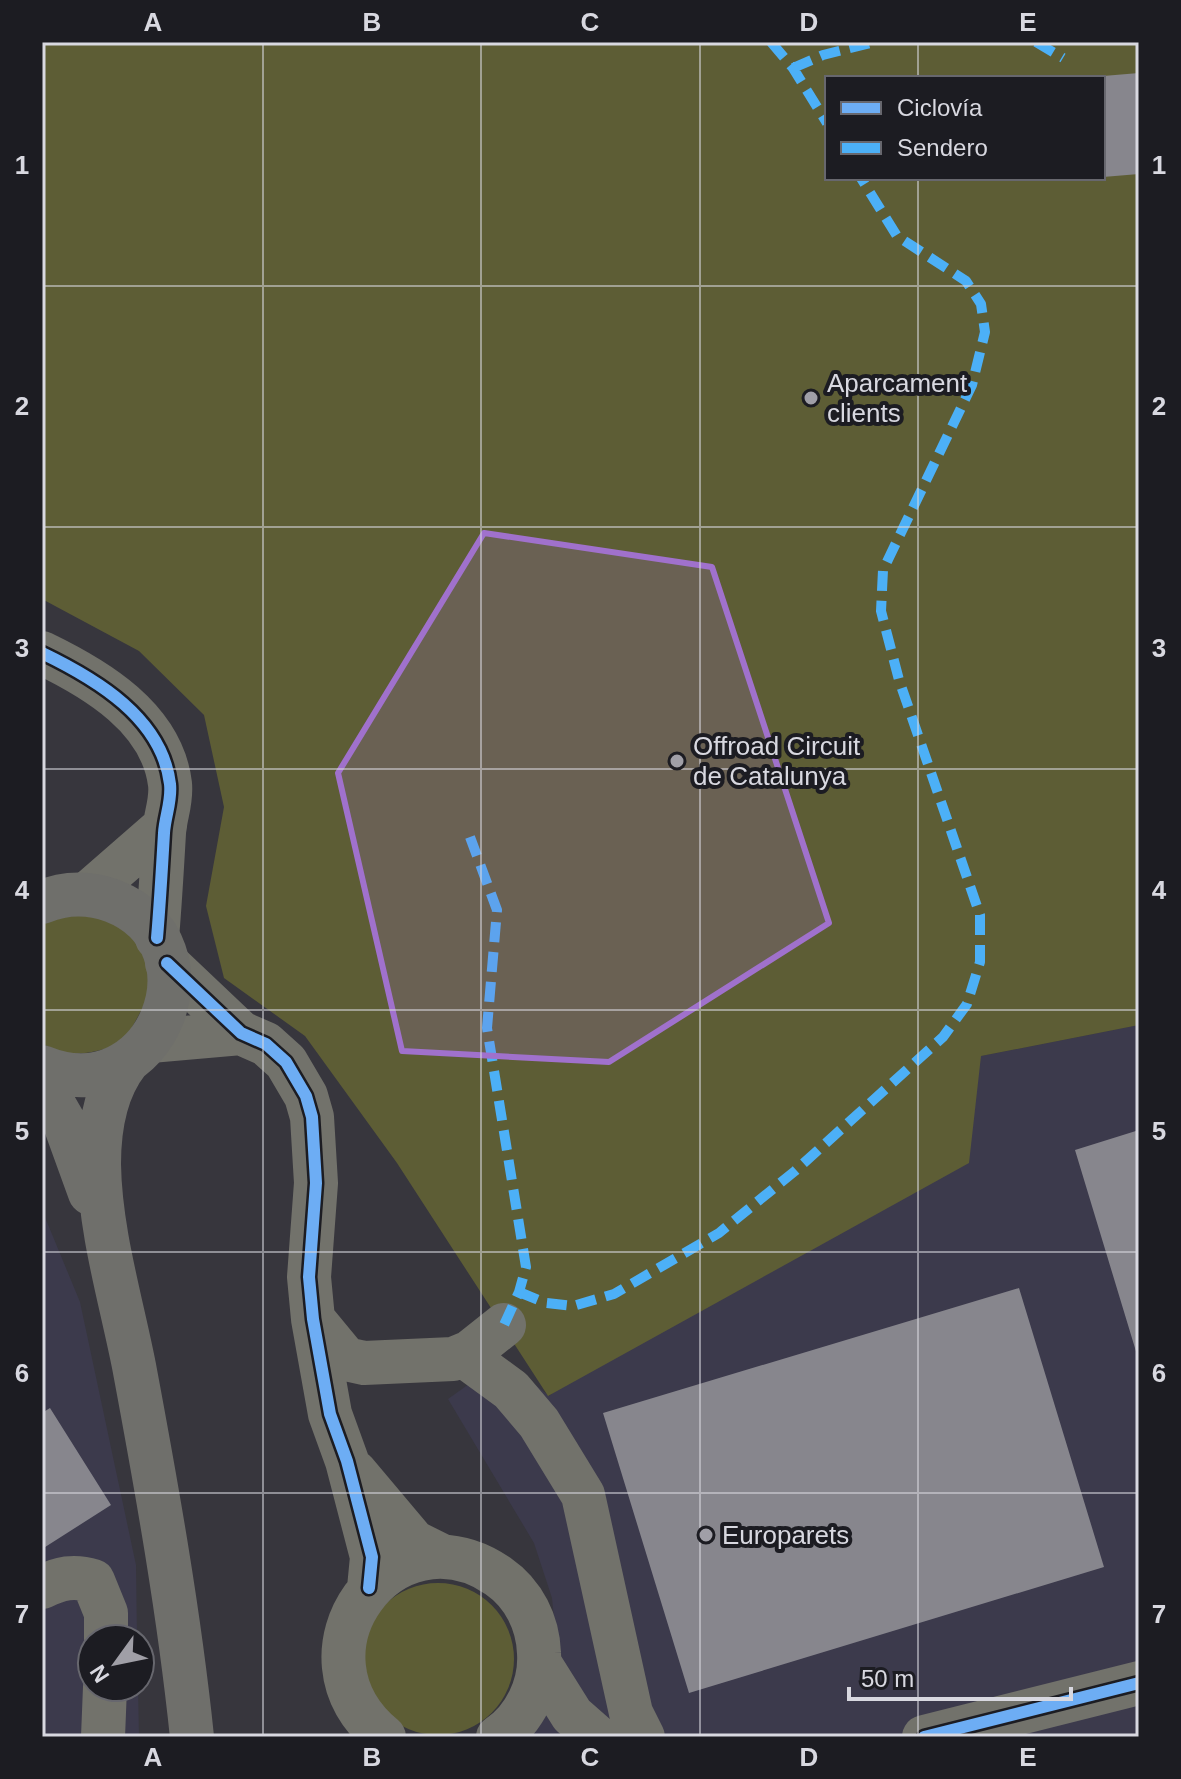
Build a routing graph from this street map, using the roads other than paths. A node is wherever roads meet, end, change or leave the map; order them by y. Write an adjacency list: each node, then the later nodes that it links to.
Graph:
1 (42, 653): 2 (street)
2 (165, 826): 3 (street); 4 (street)
3 (59, 894): 4 (highway)
4 (162, 950): 5 (street); 6 (highway)
5 (241, 1033): 6 (street); 10 (street)
6 (139, 1051): 7 (highway); 9 (highway)
7 (42, 1067)
8 (42, 1084): 9 (highway)
9 (107, 1240): 26 (highway)
10 (313, 1319): 13 (street); 14 (street)
11 (504, 1325): 12 (street)
12 (463, 1355): 13 (street); 28 (street)
13 (364, 1363): 14 (street)
14 (330, 1414): 15 (street)
15 (347, 1461): 16 (street); 18 (street)
16 (444, 1557): 18 (street); 20 (street)
17 (42, 1587): 19 (street)
18 (369, 1588): 23 (street)
19 (106, 1623)
20 (540, 1664): 24 (street); 27 (street)
21 (1139, 1683): 29 (street)
22 (104, 1703): 25 (street)
23 (367, 1728)
24 (509, 1736)
25 (103, 1737)
26 (192, 1737)
27 (597, 1737)
28 (643, 1737)
29 (924, 1737)

